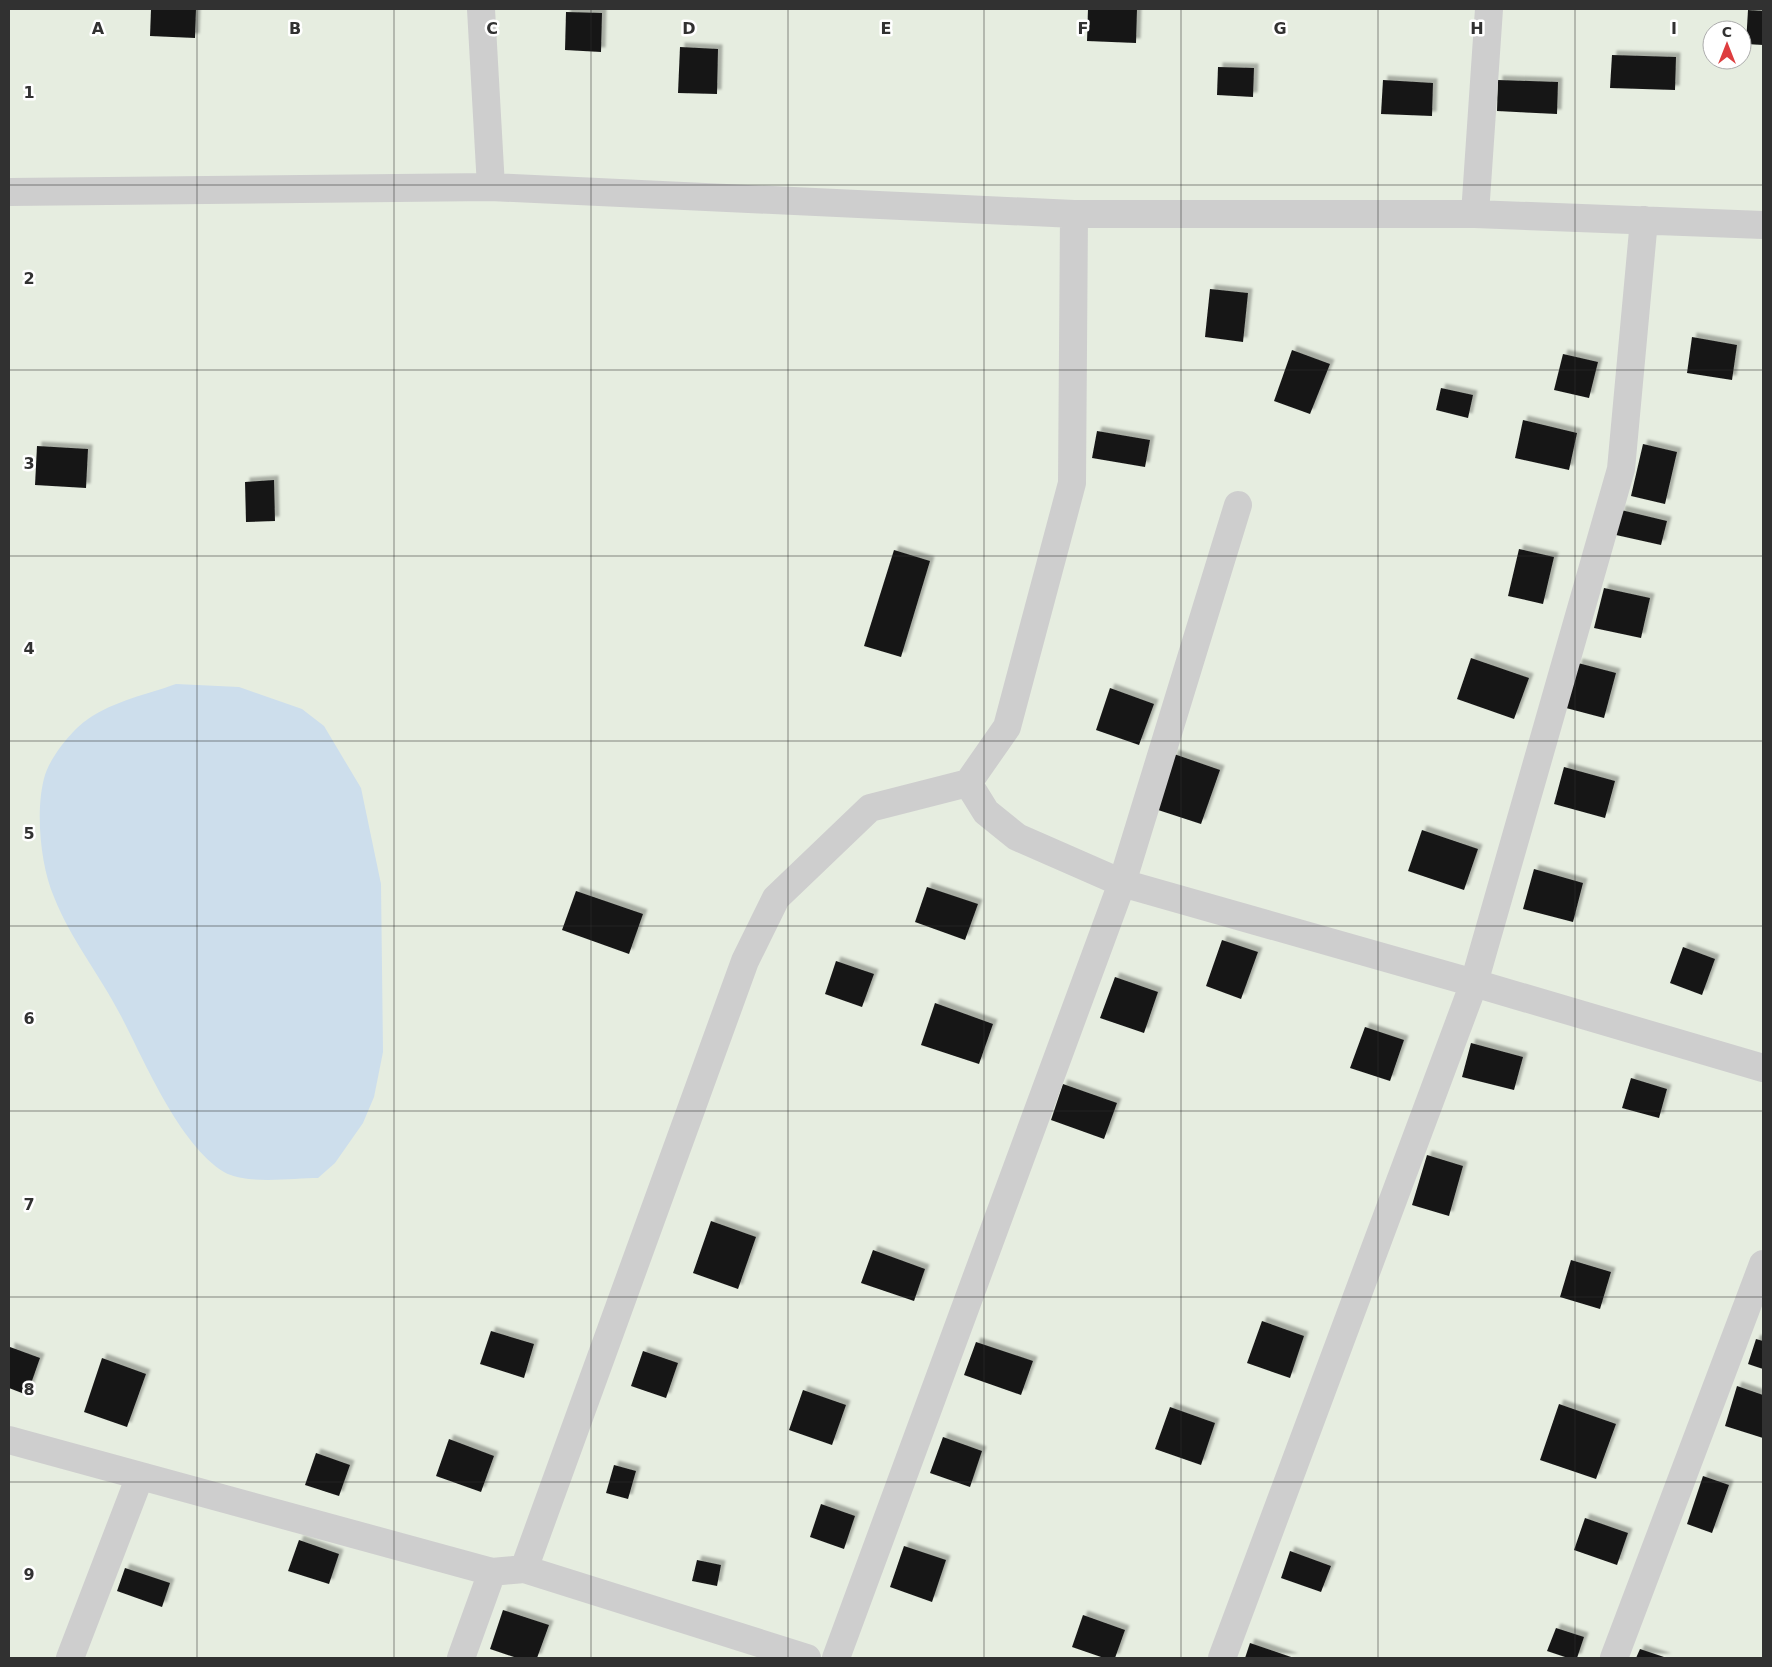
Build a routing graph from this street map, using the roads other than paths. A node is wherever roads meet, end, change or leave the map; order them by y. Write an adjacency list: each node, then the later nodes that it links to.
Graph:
1 (481, 9): 3 (street)
2 (1488, 9): 6 (street)
3 (491, 187): 4 (street); 5 (street)
4 (9, 192)
5 (1074, 214): 6 (street); 10 (street)
6 (1474, 214): 7 (street)
7 (1644, 220): 8 (street); 12 (street)
8 (1763, 225)
9 (1238, 505): 11 (street)
10 (968, 783): 11 (street); 17 (street)
11 (1122, 883): 12 (street); 22 (street)
12 (1474, 983): 13 (street); 23 (street)
13 (1763, 1068)
14 (1763, 1264): 24 (street)
15 (9, 1440): 16 (street)
16 (140, 1476): 18 (street); 19 (street)
17 (524, 1569): 18 (street); 21 (street)
18 (492, 1572): 20 (street)
19 (70, 1658)
20 (461, 1658)
21 (807, 1658)
22 (836, 1658)
23 (1222, 1658)
24 (1614, 1658)

